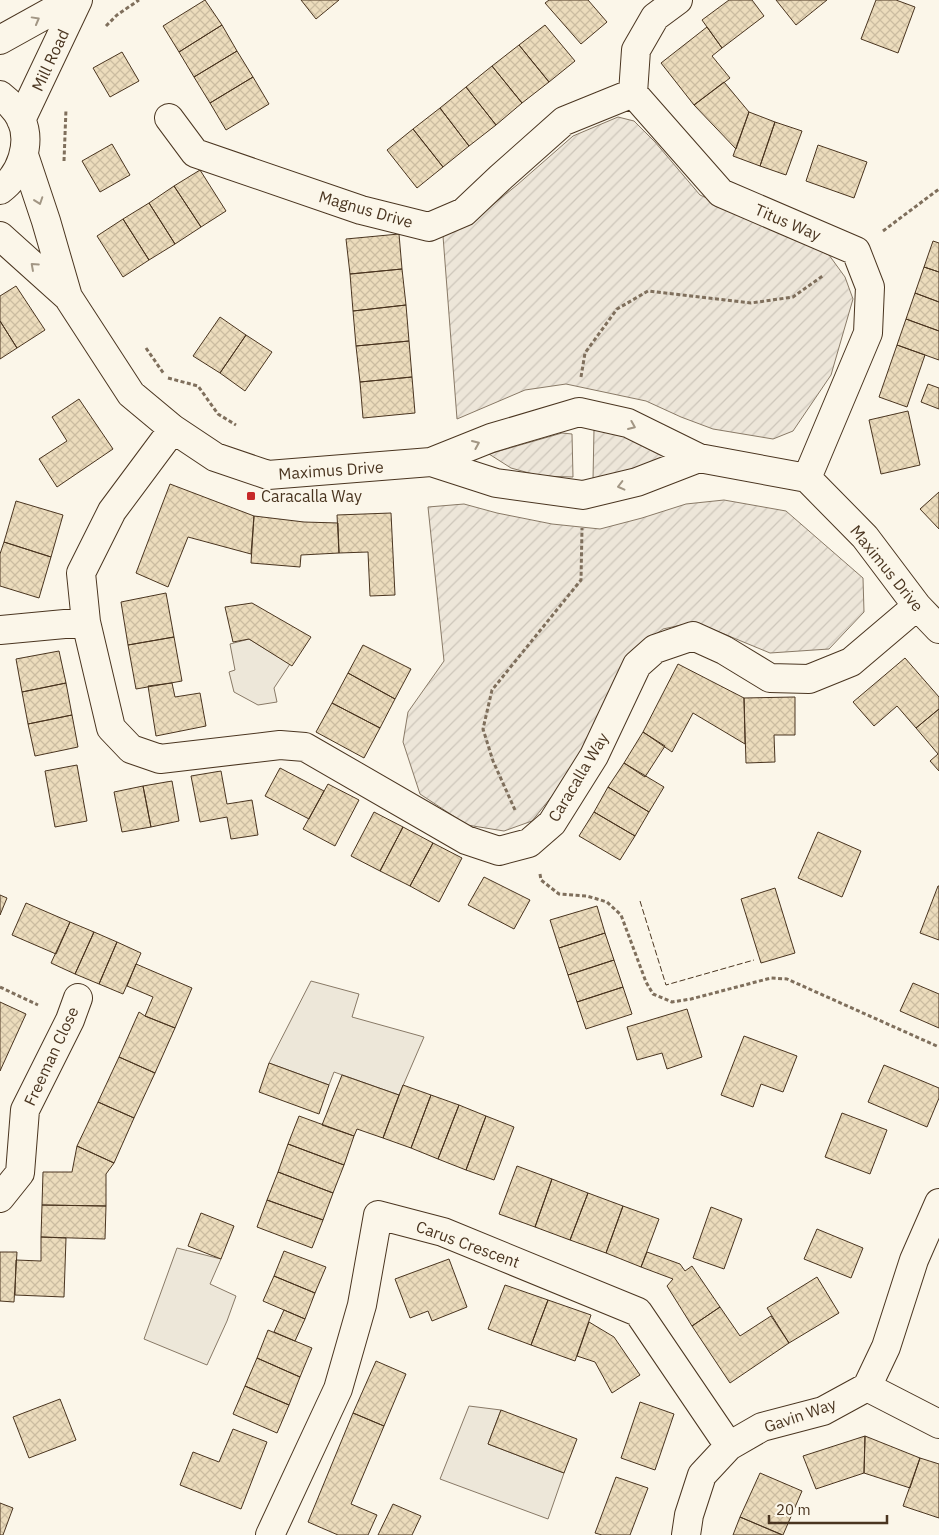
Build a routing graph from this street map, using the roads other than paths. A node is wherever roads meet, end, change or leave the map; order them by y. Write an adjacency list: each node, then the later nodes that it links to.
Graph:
1 (72, 0): 4 (street, Mill Road, one-way to 1)
2 (78, 0): 8 (street, Mill Road)
3 (678, 0): 5 (street)
4 (0, 40)
5 (634, 93): 7 (street, Magnus Drive); 16 (street, Titus Way)
6 (0, 95): 8 (street)
7 (169, 118)
8 (21, 120): 9 (street)
9 (24, 155): 10 (street); 12 (street, Maximus Drive, one-way to 12)
10 (0, 190)
11 (0, 236): 12 (street, Maximus Drive, one-way to 11)
12 (68, 297): 13 (street, Maximus Drive)
13 (173, 429): 15 (street, Maximus Drive); 18 (street, Caracalla Way)
14 (699, 458): 15 (street, Maximus Drive, one-way to 15); 15 (street, Maximus Drive, one-way to 14); 16 (street, Maximus Drive)
15 (431, 462)
16 (807, 478): 17 (street, Maximus Drive)
17 (917, 606): 18 (street, Caracalla Way); 19 (street, Maximus Drive)
18 (86, 622): 20 (street)
19 (939, 629)
20 (0, 630)
21 (74, 1009): 22 (street, Freeman Close)
22 (0, 1198)
23 (939, 1203): 24 (street)
24 (866, 1387): 25 (street); 26 (street, Gavin Way)
25 (939, 1424)
26 (729, 1446): 27 (street, Carus Crescent); 28 (street, Gavin Way)
27 (270, 1535)
28 (686, 1535)

